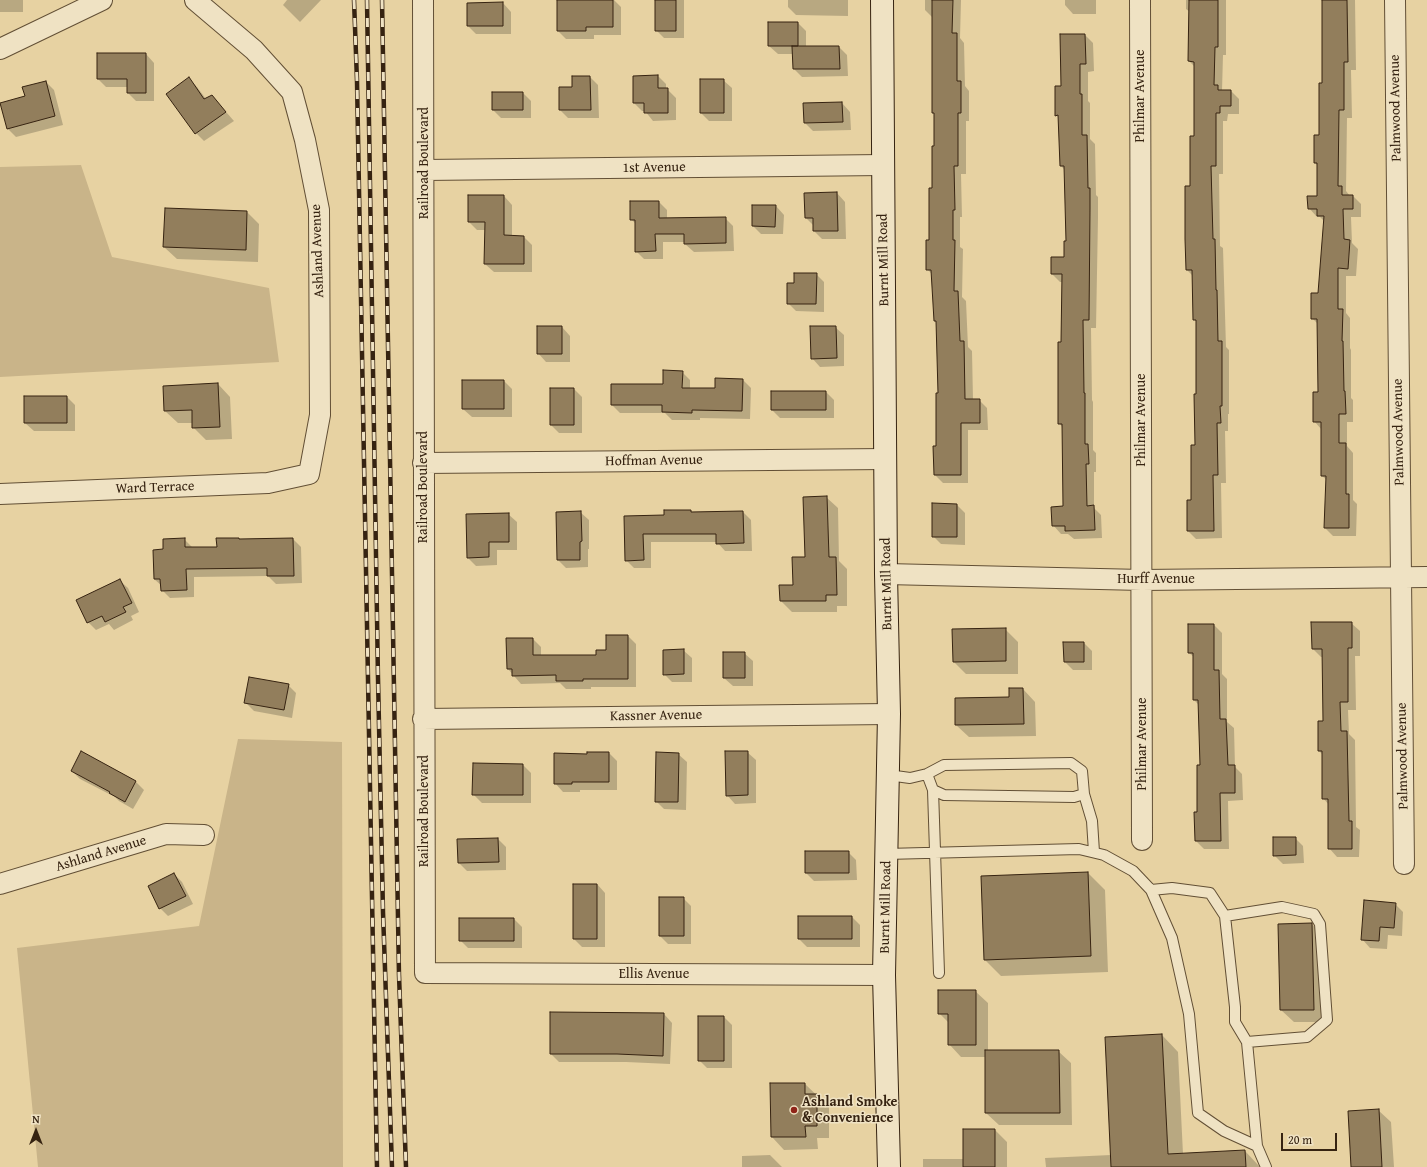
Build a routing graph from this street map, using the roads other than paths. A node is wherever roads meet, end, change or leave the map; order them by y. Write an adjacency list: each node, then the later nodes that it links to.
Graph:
1 (102, 0): 7 (street)
2 (195, 0): 12 (street, Ashland Avenue)
3 (423, 0): 9 (street, Railroad Boulevard)
4 (882, 0): 8 (main road, Burnt Mill Road)
5 (1140, 0): 17 (street, Philmar Avenue)
6 (1395, 0): 15 (street, Palmwood Avenue)
7 (0, 49)
8 (883, 166): 9 (street, 1st Avenue); 10 (main road, Burnt Mill Road)
9 (424, 170): 11 (street, Railroad Boulevard)
10 (886, 459): 11 (street, Hoffman Avenue); 14 (main road, Burnt Mill Road)
11 (423, 463): 19 (street, Railroad Boulevard)
12 (309, 474): 13 (street, Ward Terrace)
13 (0, 494)
14 (886, 574): 17 (street, Hurff Avenue); 18 (main road, Burnt Mill Road)
15 (1401, 577): 16 (street, Hurff Avenue); 17 (street, Hurff Avenue); 29 (street, Palmwood Avenue)
16 (1427, 577)
17 (1142, 580): 25 (street, Philmar Avenue)
18 (889, 714): 19 (street, Kassner Avenue); 21 (main road, Burnt Mill Road)
19 (423, 719): 33 (street, Railroad Boulevard)
20 (927, 774): 21 (lane); 22 (lane); 23 (lane)
21 (888, 775): 28 (main road, Burnt Mill Road)
22 (933, 790): 23 (lane); 27 (lane)
23 (1084, 794): 26 (lane)
24 (204, 835): 30 (street, Ashland Avenue)
25 (1142, 840)
26 (1094, 852): 27 (lane); 31 (lane)
27 (936, 853): 28 (lane); 34 (lane)
28 (886, 854): 35 (main road, Burnt Mill Road)
29 (1404, 864)
30 (0, 884)
31 (1151, 890): 32 (lane); 37 (lane)
32 (1225, 916): 36 (lane); 36 (lane)
33 (424, 973): 35 (street, Ellis Avenue)
34 (939, 973)
35 (884, 975): 38 (main road, Burnt Mill Road)
36 (1247, 1042): 37 (lane)
37 (1257, 1146): 39 (lane)
38 (889, 1167)
39 (1266, 1167)

